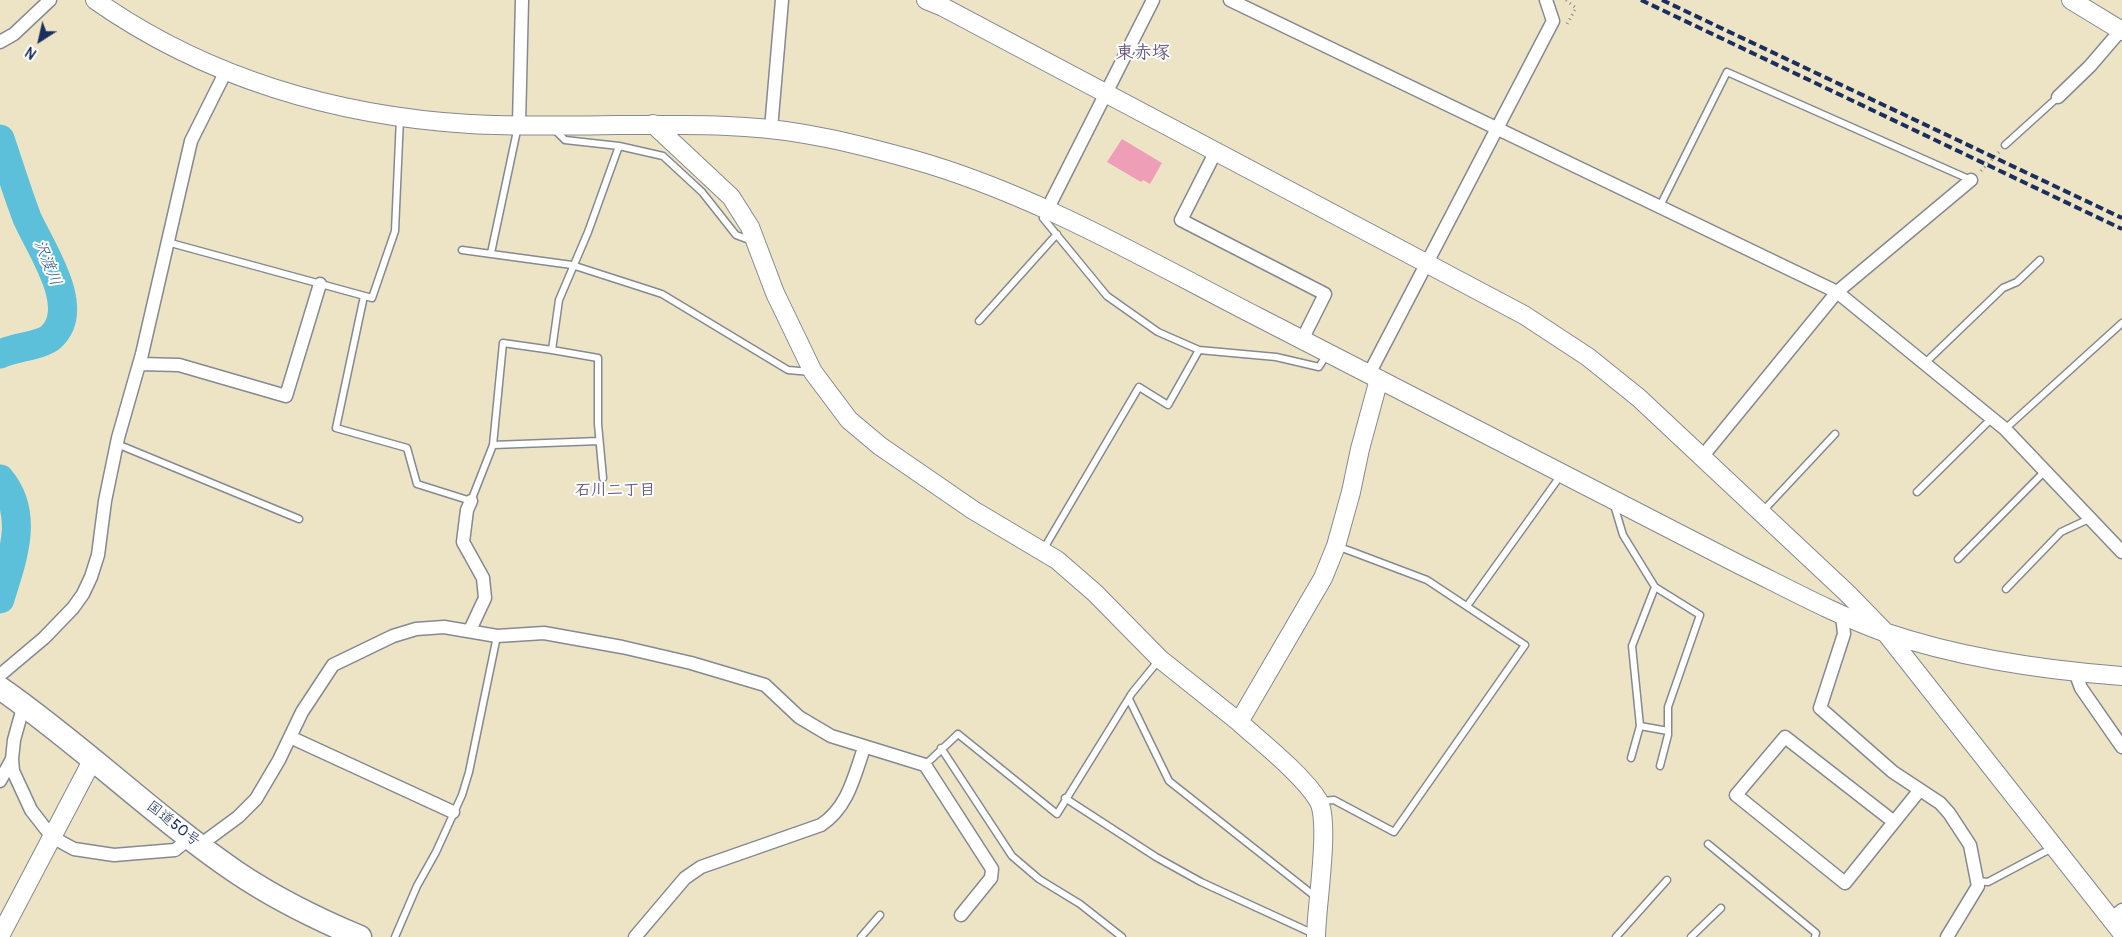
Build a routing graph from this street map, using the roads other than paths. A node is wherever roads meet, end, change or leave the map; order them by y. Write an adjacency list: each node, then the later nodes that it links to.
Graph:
1 (50, 0): 12 (street)
2 (96, 0): 13 (street)
3 (522, 0): 17 (street)
4 (782, 0): 20 (street)
5 (926, 0): 14 (street)
6 (1153, 0): 14 (street)
7 (1230, 0): 21 (street)
8 (1546, 0): 21 (street)
9 (2071, 0): 10 (street)
10 (2092, 5): 11 (street)
11 (2121, 31): 15 (street)
12 (0, 42)
13 (226, 71): 16 (street); 29 (street)
14 (1107, 93): 24 (street); 27 (street)
15 (2058, 97): 22 (lane)
16 (400, 117): 17 (street); 38 (lane)
17 (519, 124): 18 (street); 32 (lane)
18 (550, 124): 19 (street); 23 (lane)
19 (653, 124): 20 (street); 30 (street)
20 (771, 129): 27 (street)
21 (1496, 130): 26 (street); 34 (street)
22 (2005, 144)
23 (619, 146): 30 (lane); 35 (lane)
24 (1216, 151): 34 (street); 41 (street)
25 (1971, 180): 26 (lane); 37 (street)
26 (1660, 206): 37 (street)
27 (1047, 210): 28 (lane); 41 (street)
28 (1056, 234): 39 (lane); 43 (lane)
29 (168, 242): 36 (lane); 46 (street)
30 (755, 242): 47 (street)
31 (462, 250): 32 (lane)
32 (491, 253): 35 (lane)
33 (2040, 260): 45 (lane)
34 (1427, 263): 48 (street); 55 (street)
35 (572, 265): 42 (lane); 47 (lane)
36 (320, 284): 38 (lane); 46 (street)
37 (1838, 292): 45 (street); 55 (street)
38 (364, 296): 61 (lane)
39 (979, 321)
40 (2122, 323): 50 (lane)
41 (1302, 340): 44 (street)
42 (552, 350): 52 (lane); 54 (lane)
43 (1199, 350): 44 (lane); 67 (lane)
44 (1328, 353): 48 (street)
45 (1925, 363): 49 (street)
46 (139, 364): 53 (street)
47 (813, 372): 67 (street)
48 (1374, 377): 57 (street); 65 (street)
49 (1992, 418): 50 (street); 59 (lane)
50 (2005, 429): 56 (street)
51 (1835, 434): 62 (lane)
52 (599, 441): 54 (lane); 58 (lane)
53 (117, 444): 64 (lane); 78 (street)
54 (493, 445): 61 (lane)
55 (1702, 457): 62 (street)
56 (2045, 471): 63 (street); 68 (lane)
57 (1563, 474): 60 (street); 71 (lane)
58 (603, 478)
59 (1917, 492)
60 (1612, 499): 69 (lane); 72 (street)
61 (471, 501): 73 (street)
62 (1761, 512): 74 (street)
63 (2091, 518): 66 (street); 70 (lane)
64 (299, 519)
65 (1336, 546): 71 (lane); 83 (street)
66 (2121, 549)
67 (1042, 551): 76 (street)
68 (1958, 559)
69 (1655, 587): 84 (lane); 85 (lane)
70 (2006, 589)
71 (1467, 606): 98 (lane)
72 (1842, 615): 74 (street); 96 (street)
73 (470, 630): 75 (street); 86 (street)
74 (1885, 632): 77 (street); 104 (street)
75 (497, 636): 88 (street); 99 (lane)
76 (1160, 659): 81 (lane); 83 (street)
77 (2075, 672): 79 (street); 87 (street)
78 (0, 675)
79 (2122, 676)
80 (0, 688): 82 (highway, 国道50号)
81 (1128, 699): 97 (lane); 107 (lane)
82 (24, 704): 91 (street); 92 (highway, 国道50号)
83 (1239, 722): 98 (street)
84 (1640, 726): 85 (lane); 90 (lane)
85 (1668, 732): 94 (lane)
86 (290, 737): 99 (street); 102 (street)
87 (2122, 747)
88 (864, 748): 93 (street); 117 (street)
89 (941, 748): 93 (lane); 97 (lane); 119 (lane)
90 (1631, 758)
91 (12, 759): 95 (street); 101 (street)
92 (93, 759): 101 (street); 102 (highway, 国道50号)
93 (924, 765): 111 (street)
94 (1660, 766)
95 (0, 781)
96 (1919, 791): 100 (street); 106 (street)
97 (1066, 798): 114 (lane)
98 (1319, 801): 107 (street)
99 (453, 812): 116 (lane)
100 (1894, 822): 100 (street)
101 (52, 837): 102 (street); 113 (street)
102 (195, 841): 115 (highway, 国道50号)
103 (1708, 844): 122 (lane)
104 (2054, 847): 106 (lane); 109 (street)
105 (1667, 880): 120 (lane)
106 (1977, 881): 123 (street)
107 (1318, 899): 114 (street)
108 (1721, 908): 121 (lane)
109 (2116, 914): 112 (street)
110 (880, 915): 118 (lane)
111 (962, 915)
112 (2122, 933)
113 (5, 935)
114 (1316, 936)
115 (360, 937)
116 (395, 937)
117 (635, 937)
118 (861, 937)
119 (1122, 937)
120 (1616, 937)
121 (1691, 937)
122 (1815, 937)
123 (1947, 937)

